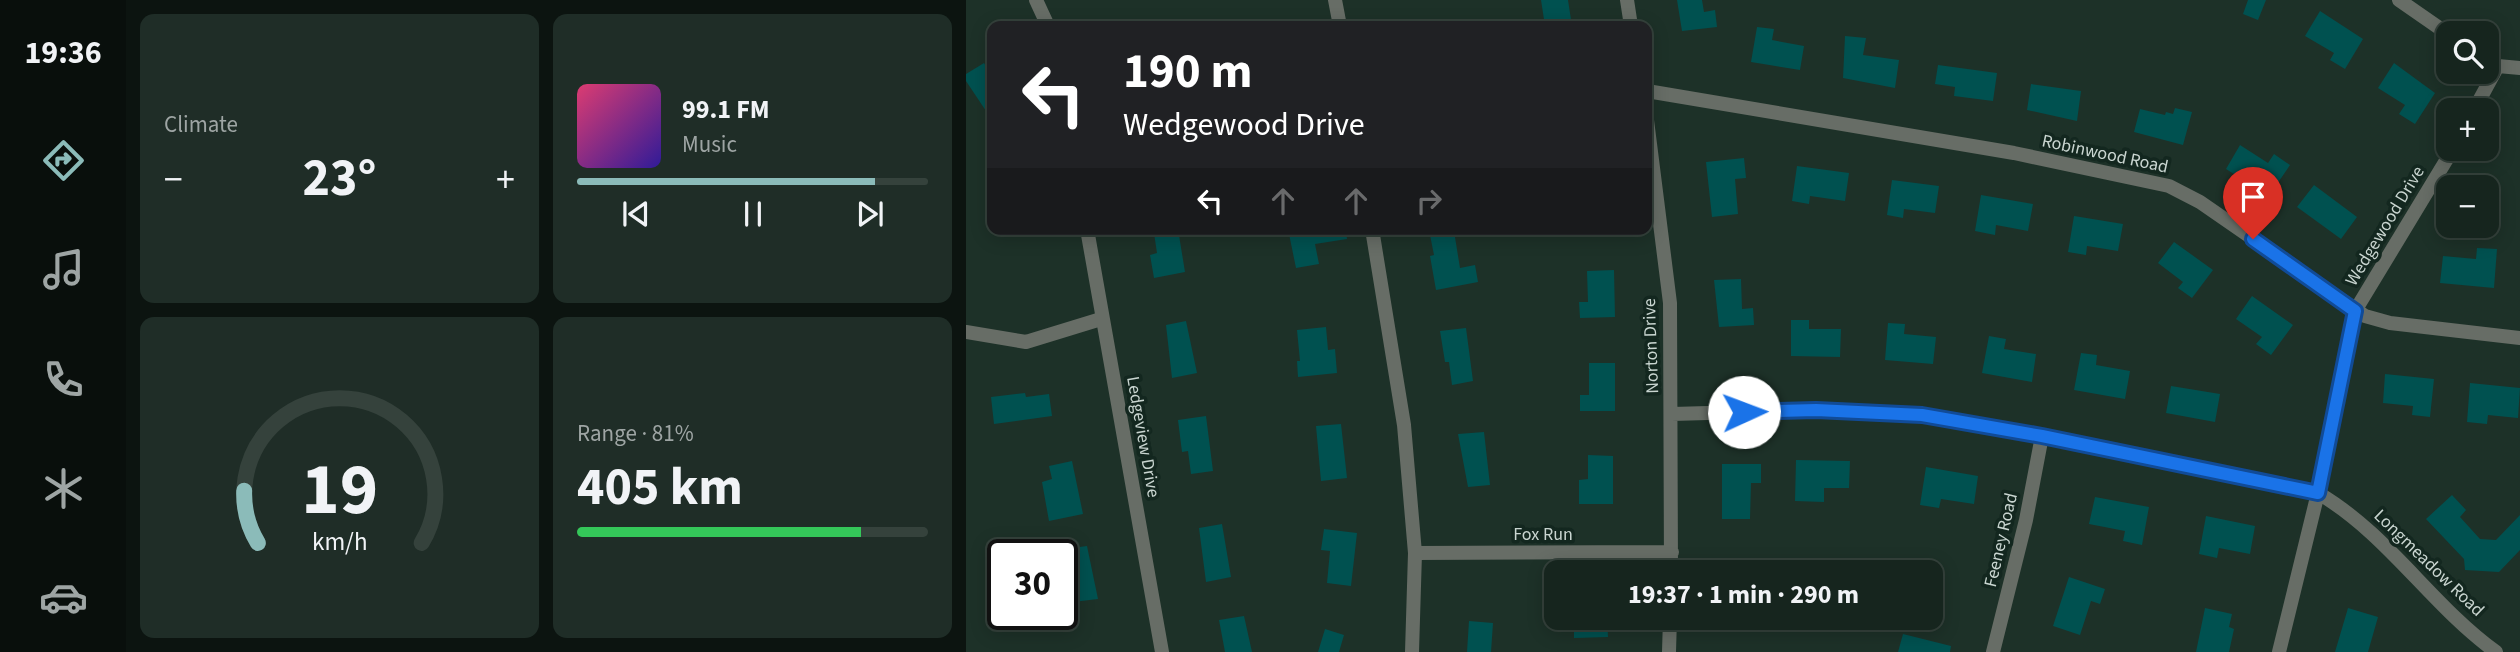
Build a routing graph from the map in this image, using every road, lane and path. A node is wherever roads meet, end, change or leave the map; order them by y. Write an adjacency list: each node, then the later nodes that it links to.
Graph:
1 (1036, 0): 5 (street)
2 (1335, 0): 6 (street)
3 (1626, 0): 7 (street)
4 (2399, 0): 8 (street)
5 (1046, 21)
6 (1339, 21)
7 (1630, 21)
8 (2436, 26)
9 (2499, 64): 10 (street)
10 (2520, 68)
11 (1652, 92): 16 (street, Robinwood Road)
12 (1652, 160): 20 (street, Norton Drive)
13 (2446, 161): 16 (street, Wedgewood Drive)
14 (1088, 235): 17 (street, Ledgeview Drive)
15 (1373, 235): 24 (street)
16 (2355, 311): 19 (street, Robinwood Road); 22 (street, Wedgewood Drive)
17 (1101, 319): 18 (street); 27 (street, Ledgeview Drive)
18 (966, 332)
19 (2520, 338)
20 (1672, 414): 21 (street, Longmeadow Road); 23 (street, Norton Drive)
21 (2042, 436): 22 (street, Longmeadow Road); 30 (street, Feeney Road)
22 (2318, 493): 31 (street, Wedgewood Drive); 32 (street, Longmeadow Road)
23 (1672, 552): 24 (street, Fox Run); 25 (street, Norton Drive)
24 (1415, 553): 28 (street)
25 (1672, 560)
26 (1670, 630): 29 (street)
27 (1162, 652)
28 (1412, 652)
29 (1669, 652)
30 (1993, 652)
31 (2279, 652)
32 (2496, 652)

